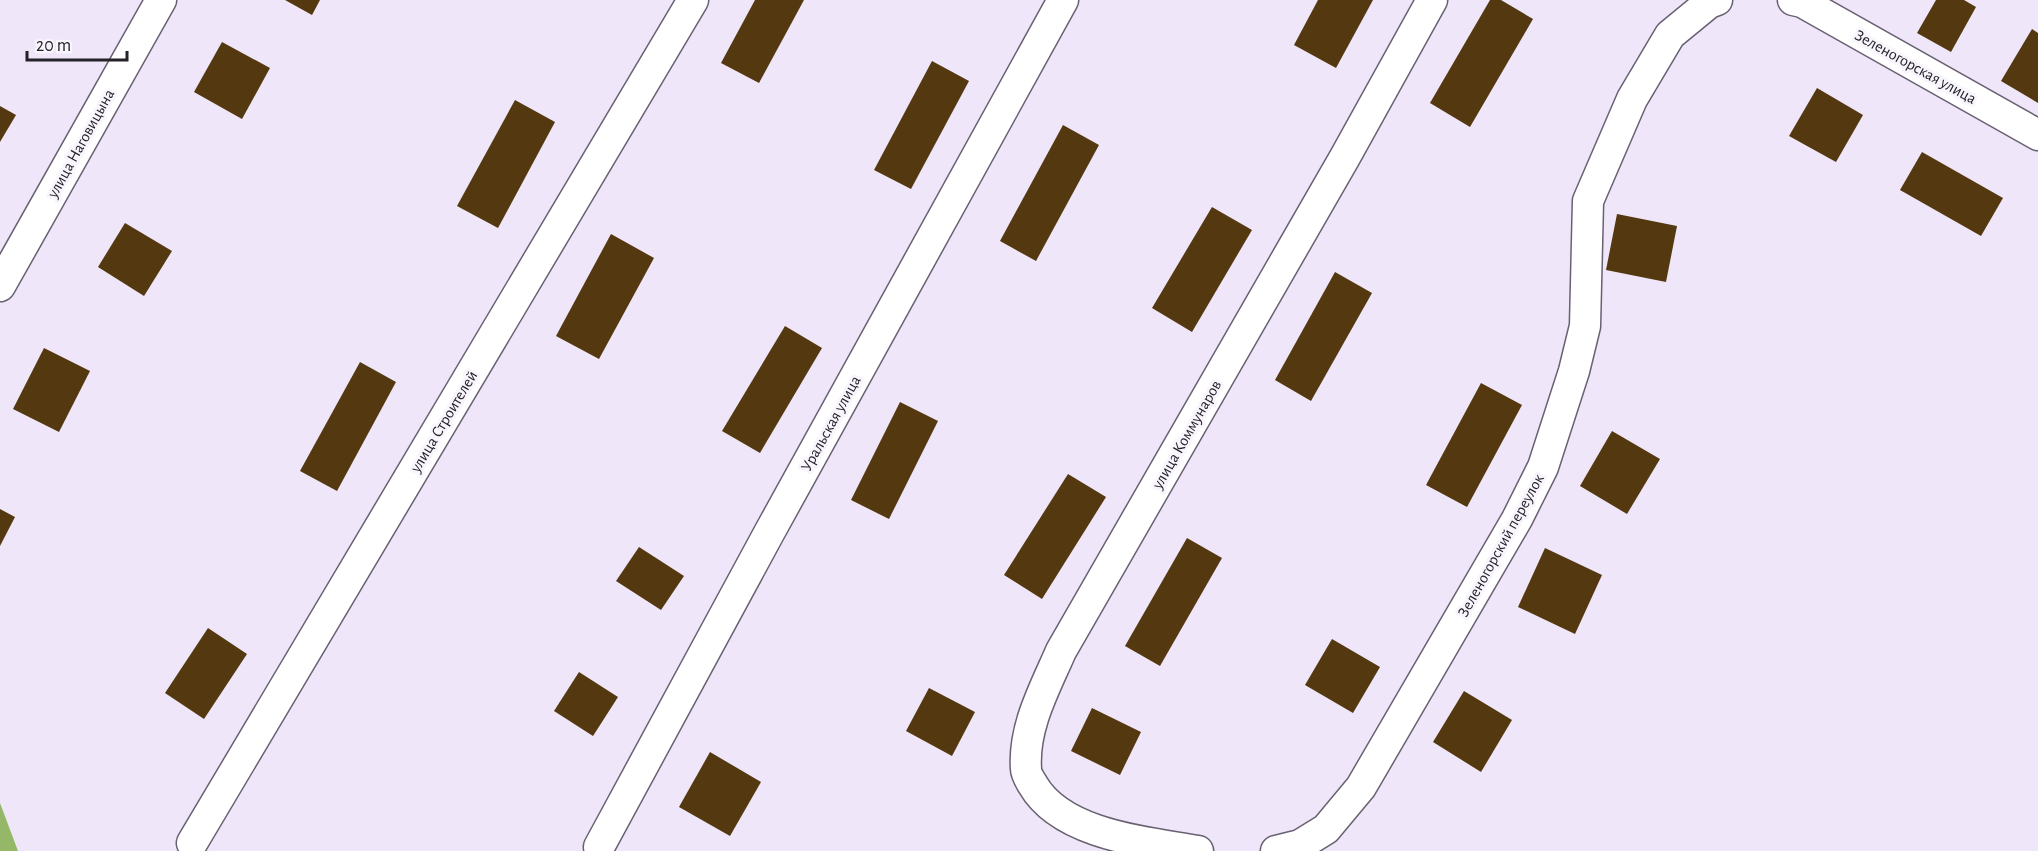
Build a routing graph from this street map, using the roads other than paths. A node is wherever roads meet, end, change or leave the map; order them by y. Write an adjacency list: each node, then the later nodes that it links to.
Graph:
1 (160, 0): 8 (street, улица Наговицына)
2 (693, 0): 9 (street, улица Строителей)
3 (1064, 0): 10 (street, Уральская улица)
4 (1431, 0): 11 (street, улица Коммунаров)
5 (1717, 0): 12 (street, Зеленогорский переулок)
6 (1793, 0): 7 (street, Зеленогорская улица)
7 (2038, 135)
8 (0, 286)
9 (192, 843)
10 (599, 847)
11 (1198, 851)
12 (1276, 851)

